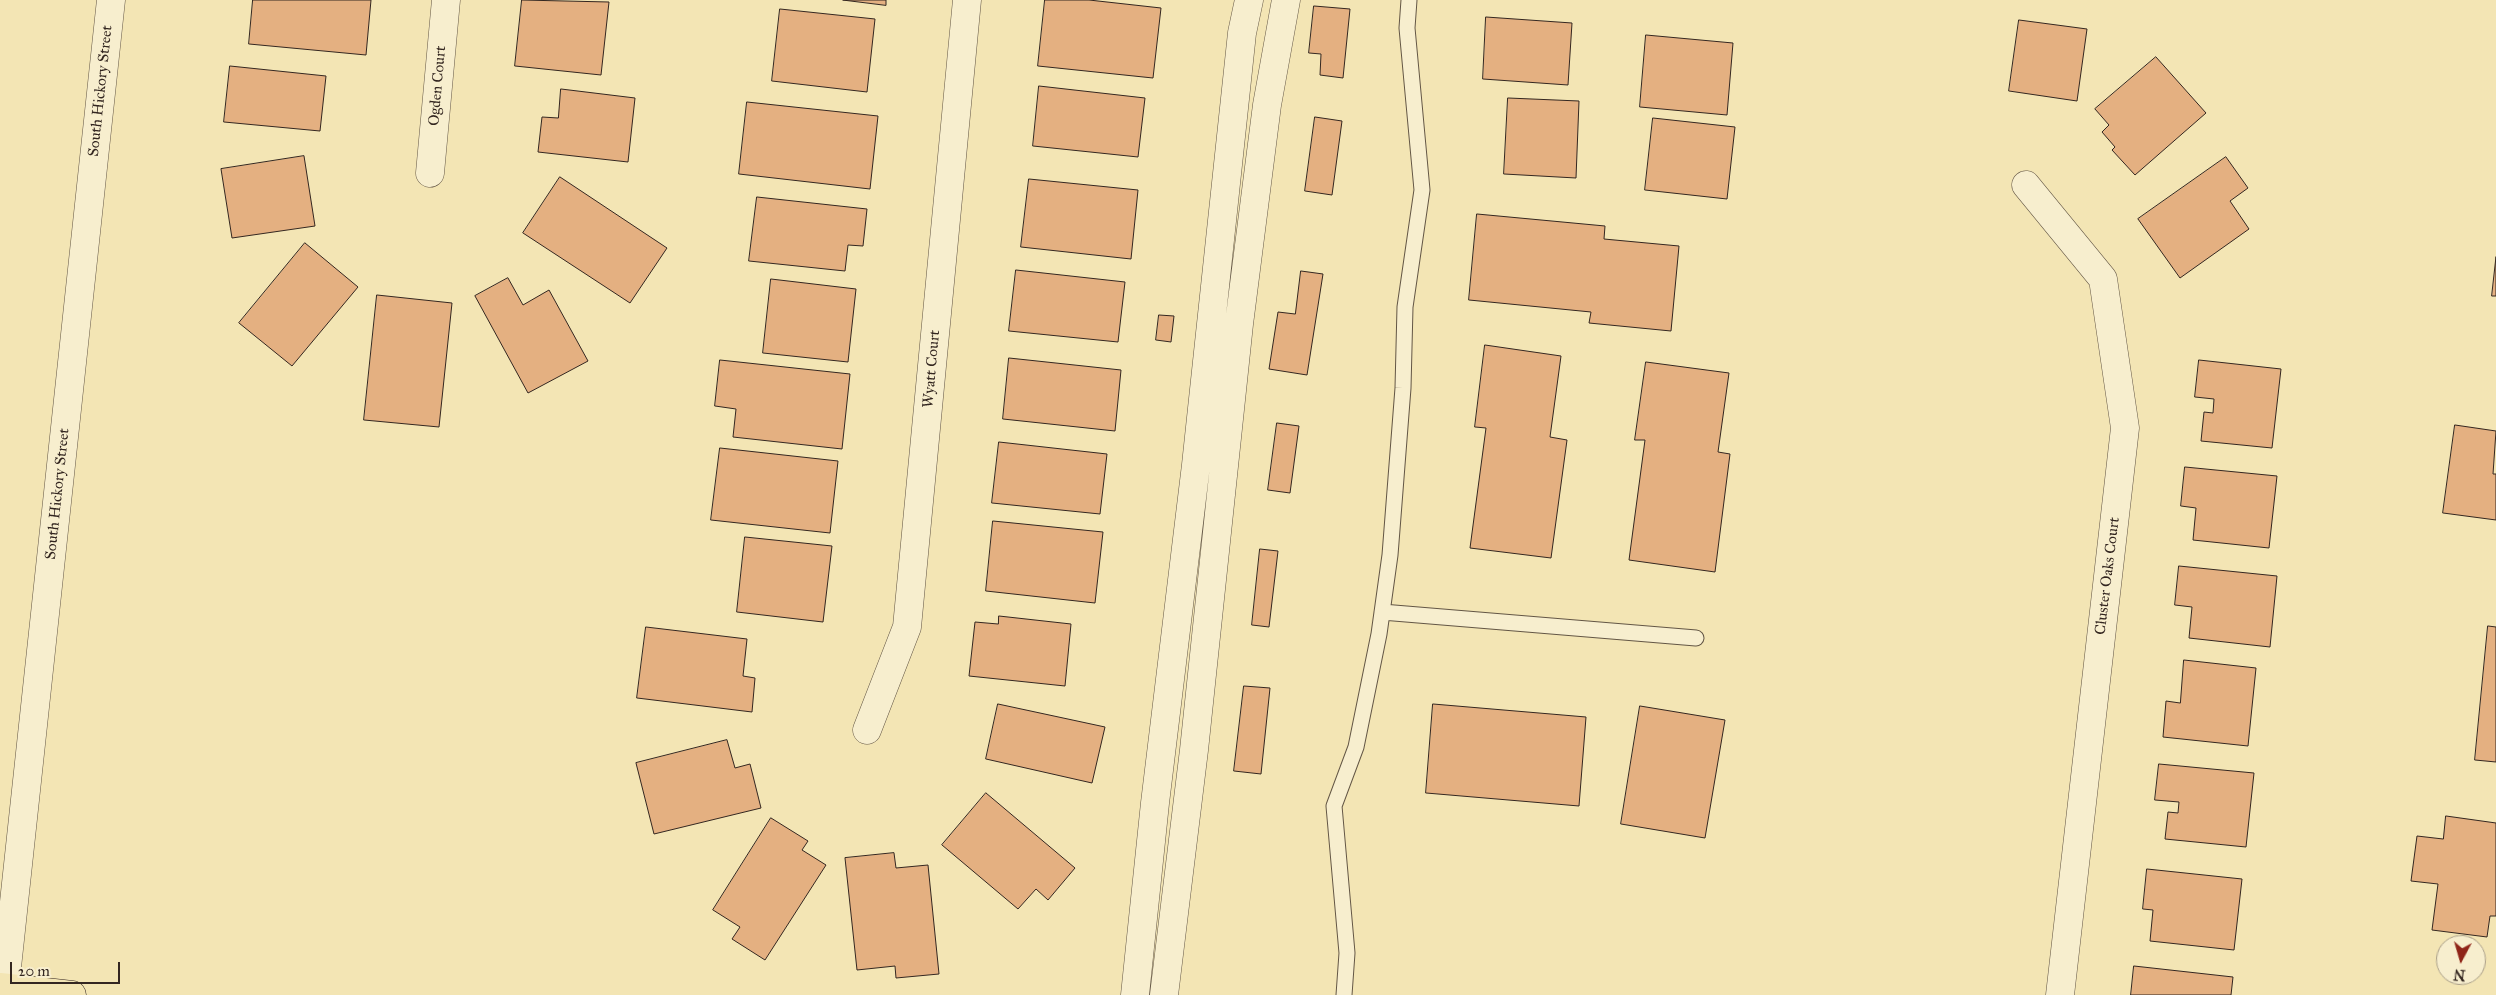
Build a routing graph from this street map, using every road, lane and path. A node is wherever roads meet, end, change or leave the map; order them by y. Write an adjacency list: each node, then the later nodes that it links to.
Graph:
1 (111, 0): 12 (street, South Hickory Street)
2 (446, 0): 7 (street, Ogden Court)
3 (967, 0): 11 (street, Wyatt Court)
4 (1250, 0): 14 (street)
5 (1286, 0): 15 (street)
6 (1409, 0): 9 (lane)
7 (430, 173)
8 (2026, 185): 17 (street, Cluster Oaks Court)
9 (1382, 612): 10 (lane); 16 (lane)
10 (1696, 638)
11 (867, 730)
12 (3, 990): 13 (main road)
13 (72, 995)
14 (1135, 995)
15 (1164, 995)
16 (1344, 995)
17 (2060, 995)

